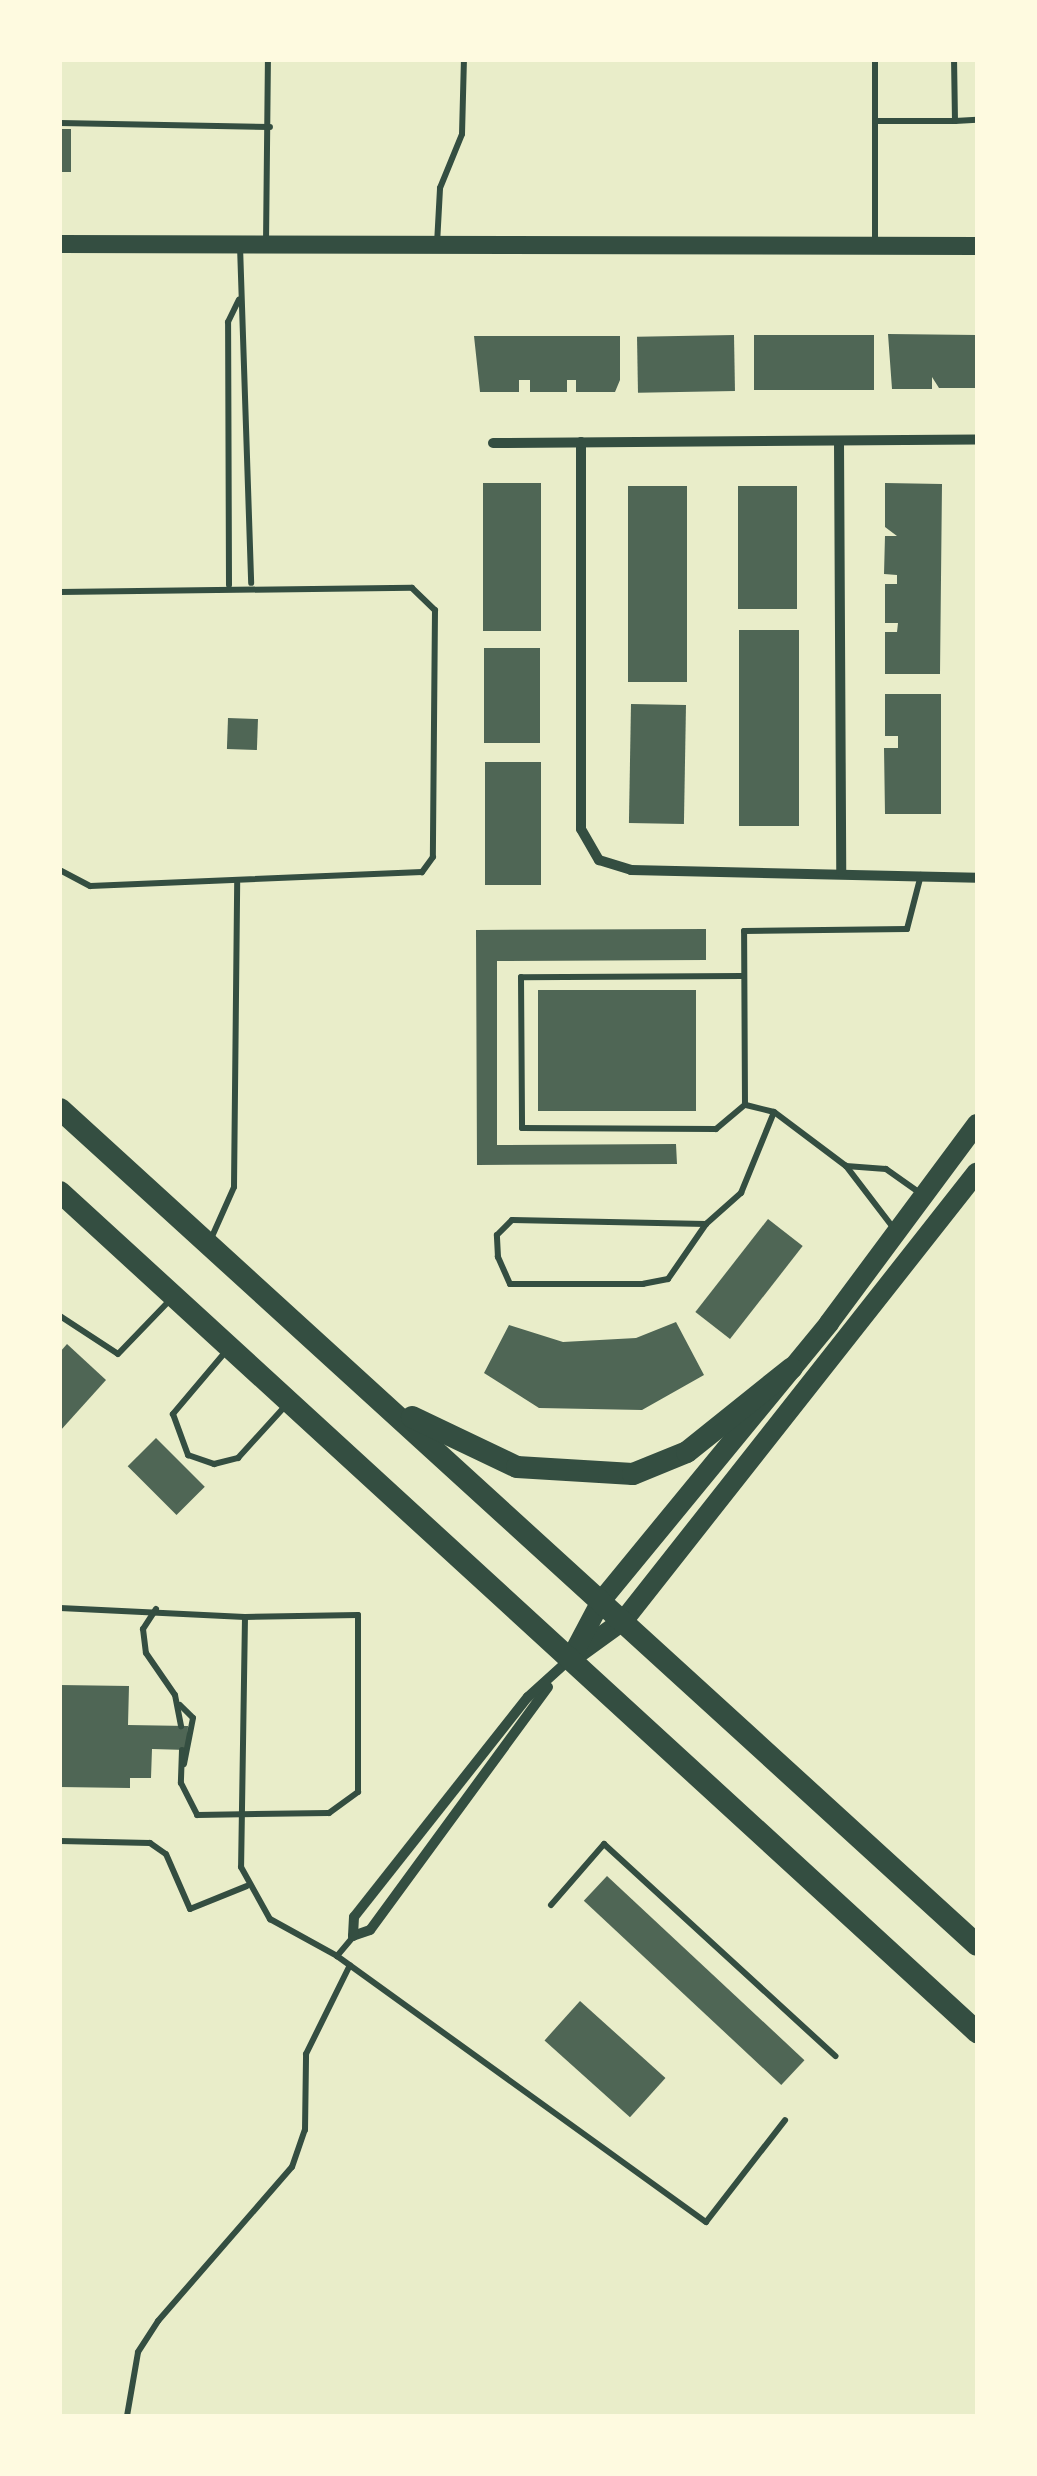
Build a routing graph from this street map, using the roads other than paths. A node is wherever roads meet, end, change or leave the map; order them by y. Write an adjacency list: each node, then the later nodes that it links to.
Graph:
1 (268, 60): 9 (lane)
2 (464, 60): 13 (lane)
3 (875, 60): 6 (lane)
4 (954, 60): 7 (lane)
5 (977, 120): 7 (lane)
6 (875, 121): 7 (lane); 14 (lane)
7 (954, 121)
8 (60, 123): 9 (lane)
9 (270, 127): 12 (lane)
10 (60, 244): 11 (street)
11 (240, 245): 12 (street); 16 (lane)
12 (266, 245): 13 (street)
13 (437, 246): 14 (street)
14 (875, 246): 15 (street)
15 (977, 246)
16 (239, 299): 21 (lane); 22 (lane)
17 (977, 440): 19 (street)
18 (581, 442): 19 (street); 20 (street); 25 (street)
19 (839, 442): 25 (street)
20 (493, 444)
21 (251, 583): 22 (lane); 28 (lane)
22 (229, 585): 23 (lane)
23 (60, 592)
24 (60, 870): 28 (lane)
25 (841, 872): 26 (street)
26 (922, 874): 27 (street); 29 (lane)
27 (977, 878)
28 (237, 883): 40 (lane)
29 (742, 976): 30 (lane); 30 (lane)
30 (745, 1105): 32 (lane)
31 (60, 1109): 40 (highway)
32 (774, 1112): 34 (lane); 38 (lane)
33 (977, 1124): 37 (main road)
34 (846, 1166): 37 (lane); 39 (lane)
35 (977, 1172): 51 (main road)
36 (60, 1192): 41 (highway)
37 (926, 1196): 39 (main road)
38 (706, 1224): 38 (lane)
39 (898, 1233): 44 (main road)
40 (210, 1241): 46 (highway)
41 (176, 1294): 42 (lane); 43 (highway)
42 (60, 1316)
43 (231, 1345): 45 (highway); 45 (lane)
44 (792, 1368): 46 (highway); 47 (main road)
45 (291, 1400): 52 (highway)
46 (386, 1404): 47 (highway)
47 (602, 1601): 51 (highway); 52 (main road)
48 (60, 1608): 49 (lane)
49 (156, 1608): 50 (lane); 54 (lane)
50 (244, 1617): 58 (lane); 58 (lane)
51 (624, 1620): 52 (main road); 63 (highway)
52 (571, 1658): 53 (street); 66 (highway)
53 (548, 1687): 62 (street); 62 (street)
54 (179, 1704): 55 (lane); 57 (lane)
55 (181, 1726)
56 (182, 1750): 57 (lane)
57 (182, 1769): 58 (lane)
58 (242, 1818): 60 (lane)
59 (60, 1842): 60 (lane)
60 (247, 1886): 64 (lane)
61 (551, 1905): 67 (lane)
62 (353, 1936): 64 (lane)
63 (977, 1945)
64 (337, 1956): 65 (lane)
65 (350, 1965): 68 (lane); 69 (lane)
66 (977, 2032)
67 (834, 2056)
68 (785, 2120)
69 (127, 2416)

